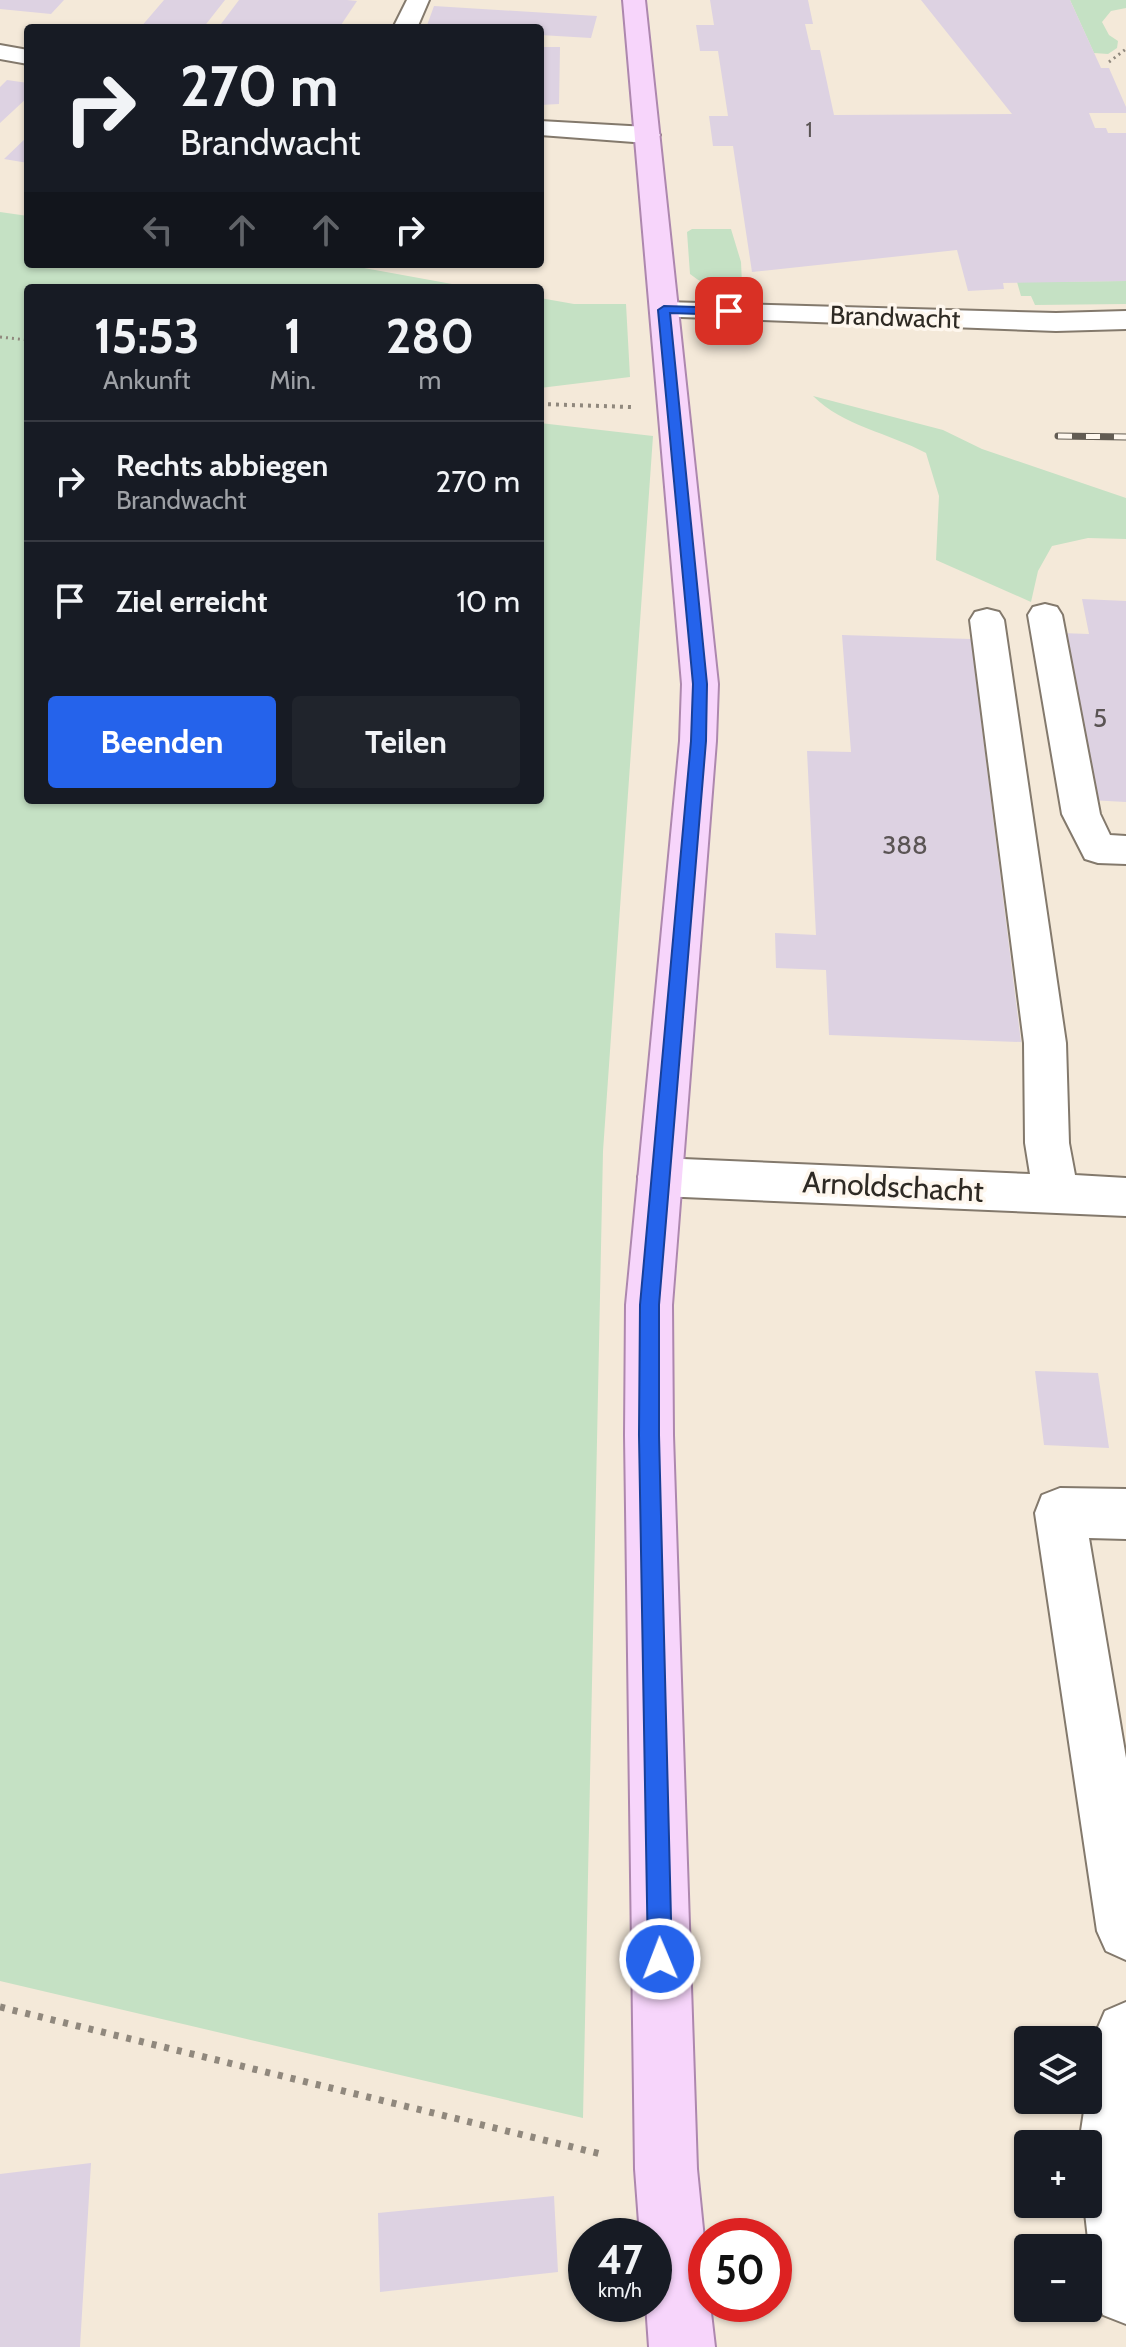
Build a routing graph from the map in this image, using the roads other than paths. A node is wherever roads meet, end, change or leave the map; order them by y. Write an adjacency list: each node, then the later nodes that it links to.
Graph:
1 (418, 0): 3 (street)
2 (634, 0): 7 (main road)
3 (407, 24)
4 (0, 52): 5 (street)
5 (24, 56)
6 (544, 128): 7 (street)
7 (647, 135): 8 (main road)
8 (664, 310): 9 (street, Brandwacht); 13 (main road)
9 (1126, 320)
10 (1045, 615): 12 (street)
11 (987, 620): 14 (street)
12 (1126, 850)
13 (660, 1177): 14 (street, Arnoldschacht); 20 (main road)
14 (1056, 1194): 15 (street, Arnoldschacht)
15 (1126, 1197)
16 (1126, 1514): 17 (street)
17 (1126, 1931)
18 (1126, 2032): 19 (street)
19 (1126, 2292)
20 (682, 2347)

